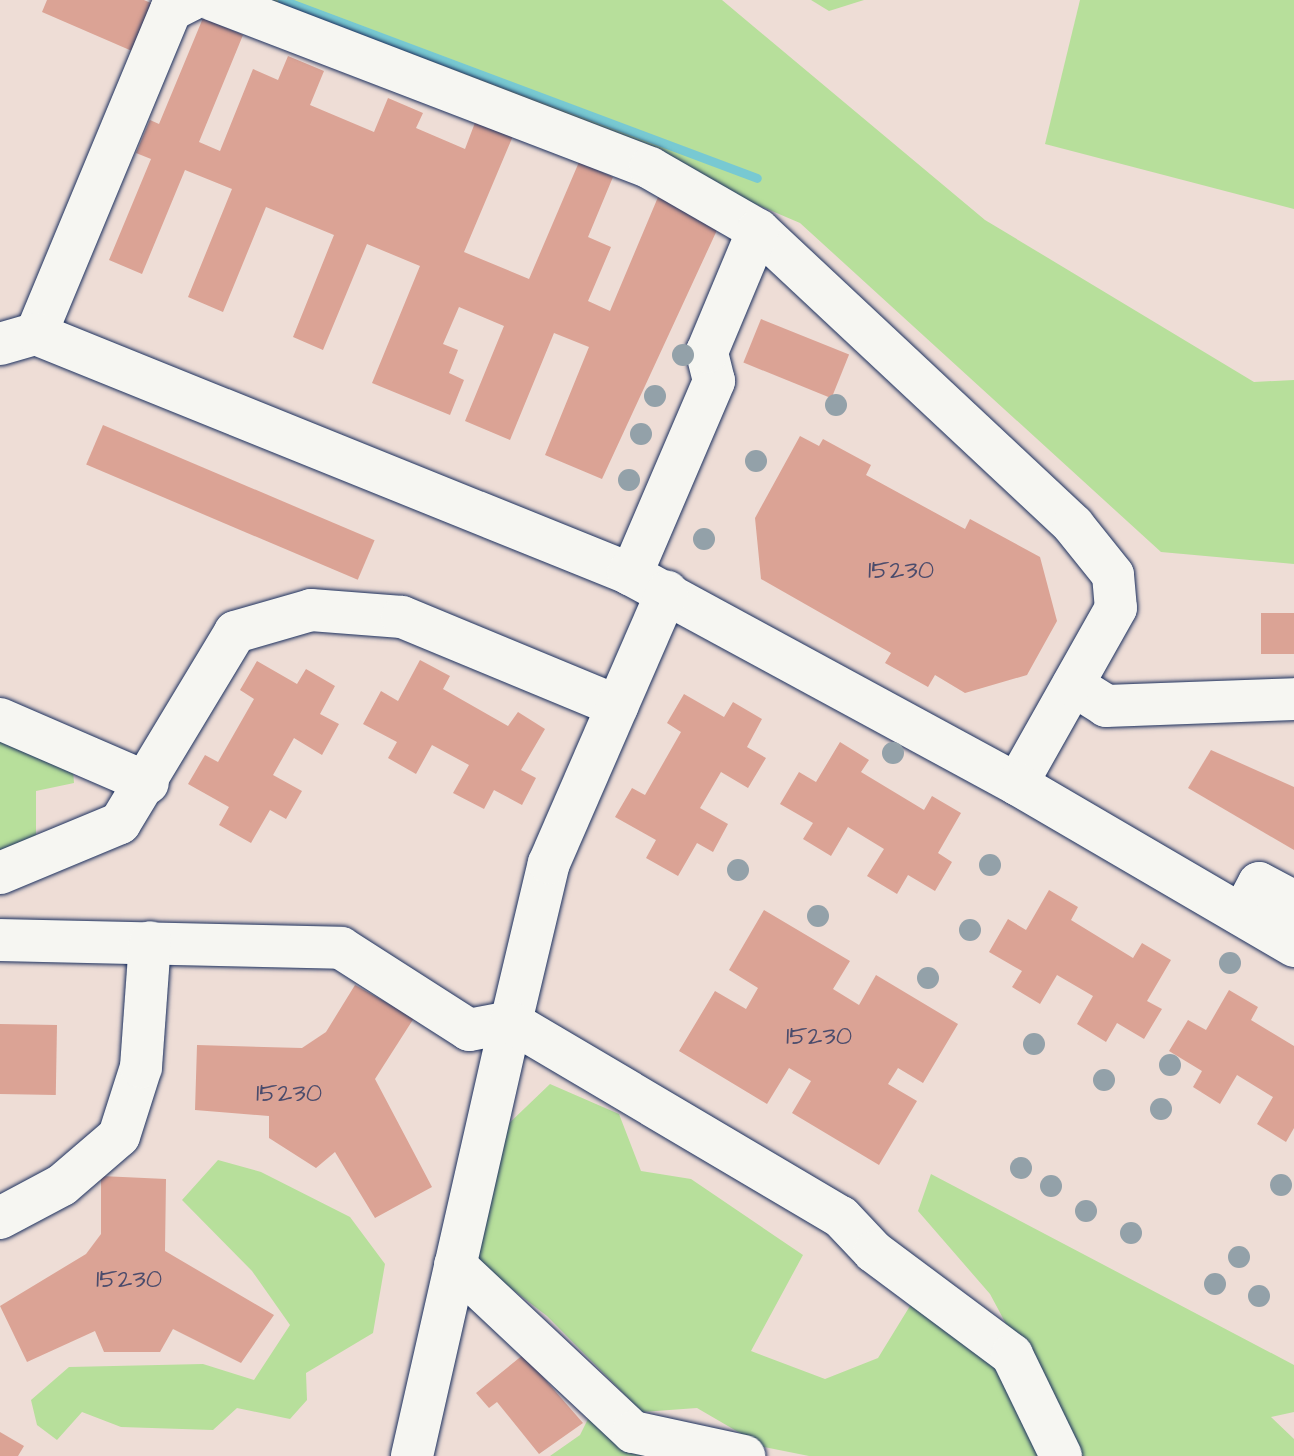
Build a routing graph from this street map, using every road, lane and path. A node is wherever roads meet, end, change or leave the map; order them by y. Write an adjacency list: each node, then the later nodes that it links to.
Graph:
1 (191, 0): 4 (lane)
2 (213, 0): 3 (lane)
3 (758, 230): 5 (lane); 6 (lane)
4 (18, 339): 5 (lane)
5 (649, 583): 8 (lane); 11 (lane)
6 (1073, 685): 7 (lane); 11 (lane)
7 (1294, 699)
8 (617, 706): 10 (lane); 18 (lane)
9 (0, 719): 10 (lane)
10 (148, 783): 12 (lane)
11 (1017, 784): 14 (lane)
12 (0, 873)
13 (1294, 902): 14 (lane)
14 (1242, 915): 17 (lane)
15 (0, 940): 16 (lane)
16 (150, 942): 18 (lane); 19 (lane)
17 (1294, 946)
18 (511, 1022): 20 (lane); 23 (lane)
19 (0, 1218)
20 (455, 1265): 21 (lane); 22 (lane)
21 (412, 1456)
22 (744, 1456)
23 (1061, 1456)

